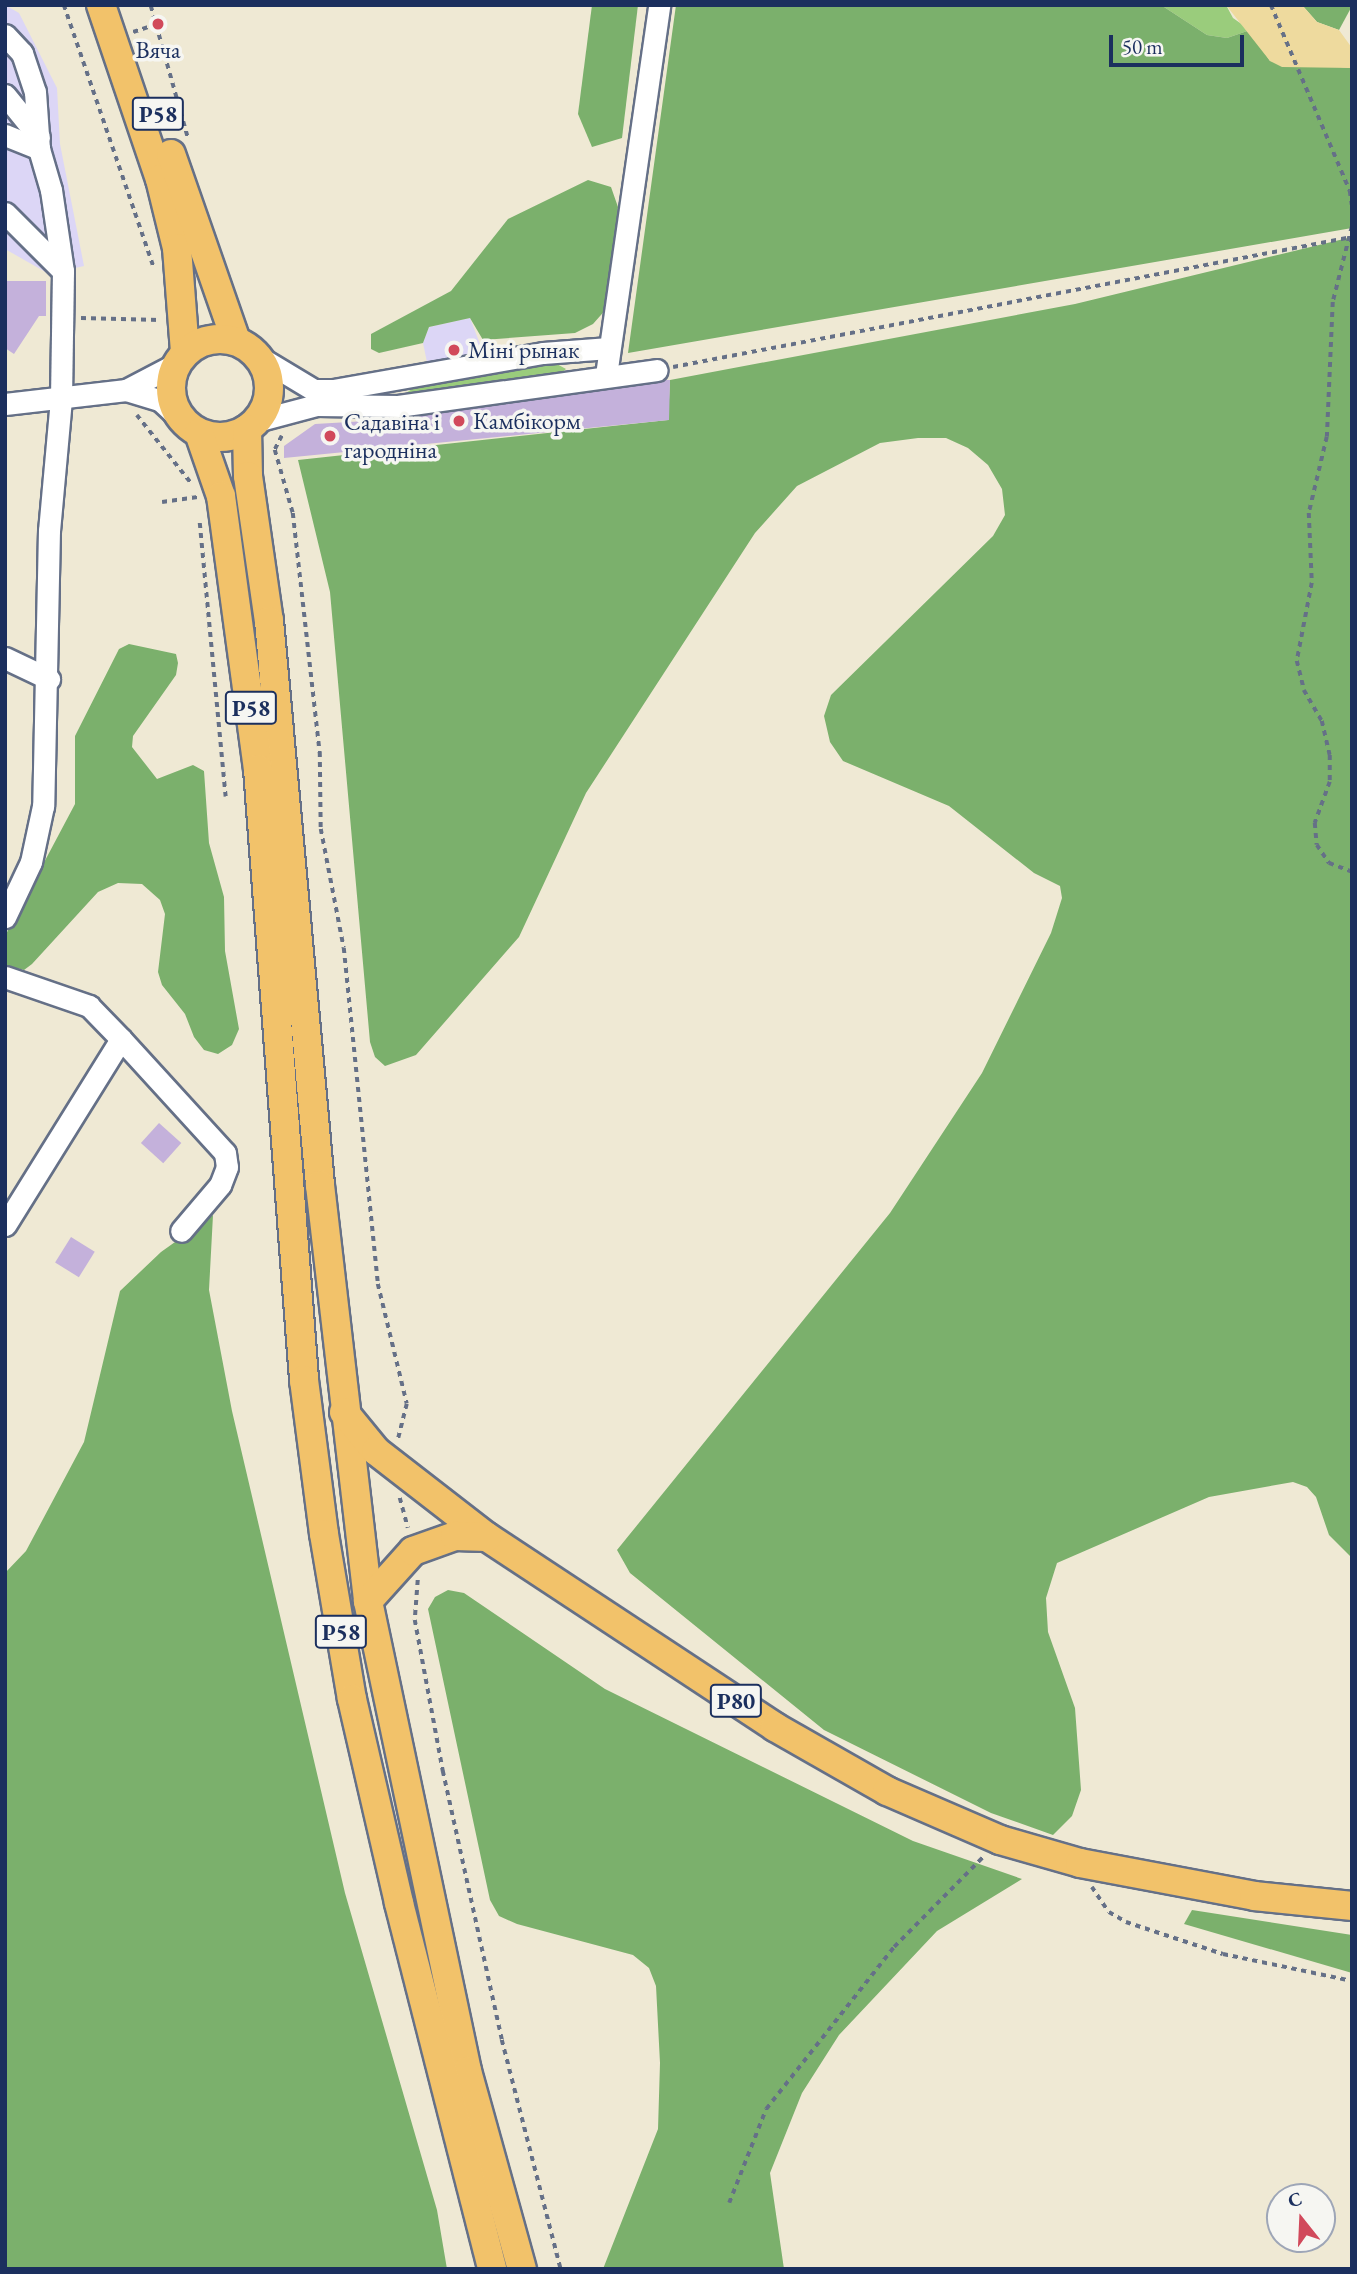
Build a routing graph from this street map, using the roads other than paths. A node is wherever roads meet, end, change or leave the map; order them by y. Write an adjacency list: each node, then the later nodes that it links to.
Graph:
1 (101, 5): 12 (main road, Р58)
2 (122, 5): 11 (main road, Р58)
3 (659, 5): 10 (street)
4 (5, 35): 7 (street)
5 (5, 95): 7 (street)
6 (5, 135): 7 (street)
7 (39, 143): 9 (street)
8 (5, 213): 9 (street)
9 (62, 271): 16 (street)
10 (610, 348): 11 (street); 14 (street)
11 (247, 349): 12 (main road); 18 (main road, Р58)
12 (180, 358): 15 (street); 19 (main road, Р58)
13 (657, 370): 14 (street)
14 (606, 375): 18 (street)
15 (127, 390): 16 (street); 19 (street)
16 (61, 398): 17 (street); 21 (street)
17 (5, 404)
18 (251, 425): 19 (main road); 27 (main road, Р58)
19 (192, 428): 31 (main road, Р58)
20 (5, 658): 21 (street)
21 (49, 679): 22 (street)
22 (5, 917)
23 (5, 977): 24 (street)
24 (121, 1039): 25 (street); 26 (street)
25 (5, 1225)
26 (181, 1231)
27 (344, 1412): 28 (main road, Р80); 29 (main road, Р58)
28 (487, 1537): 29 (main road); 30 (main road, Р80)
29 (368, 1601): 32 (main road, Р58)
30 (1352, 1906)
31 (492, 2269)
32 (522, 2269)

